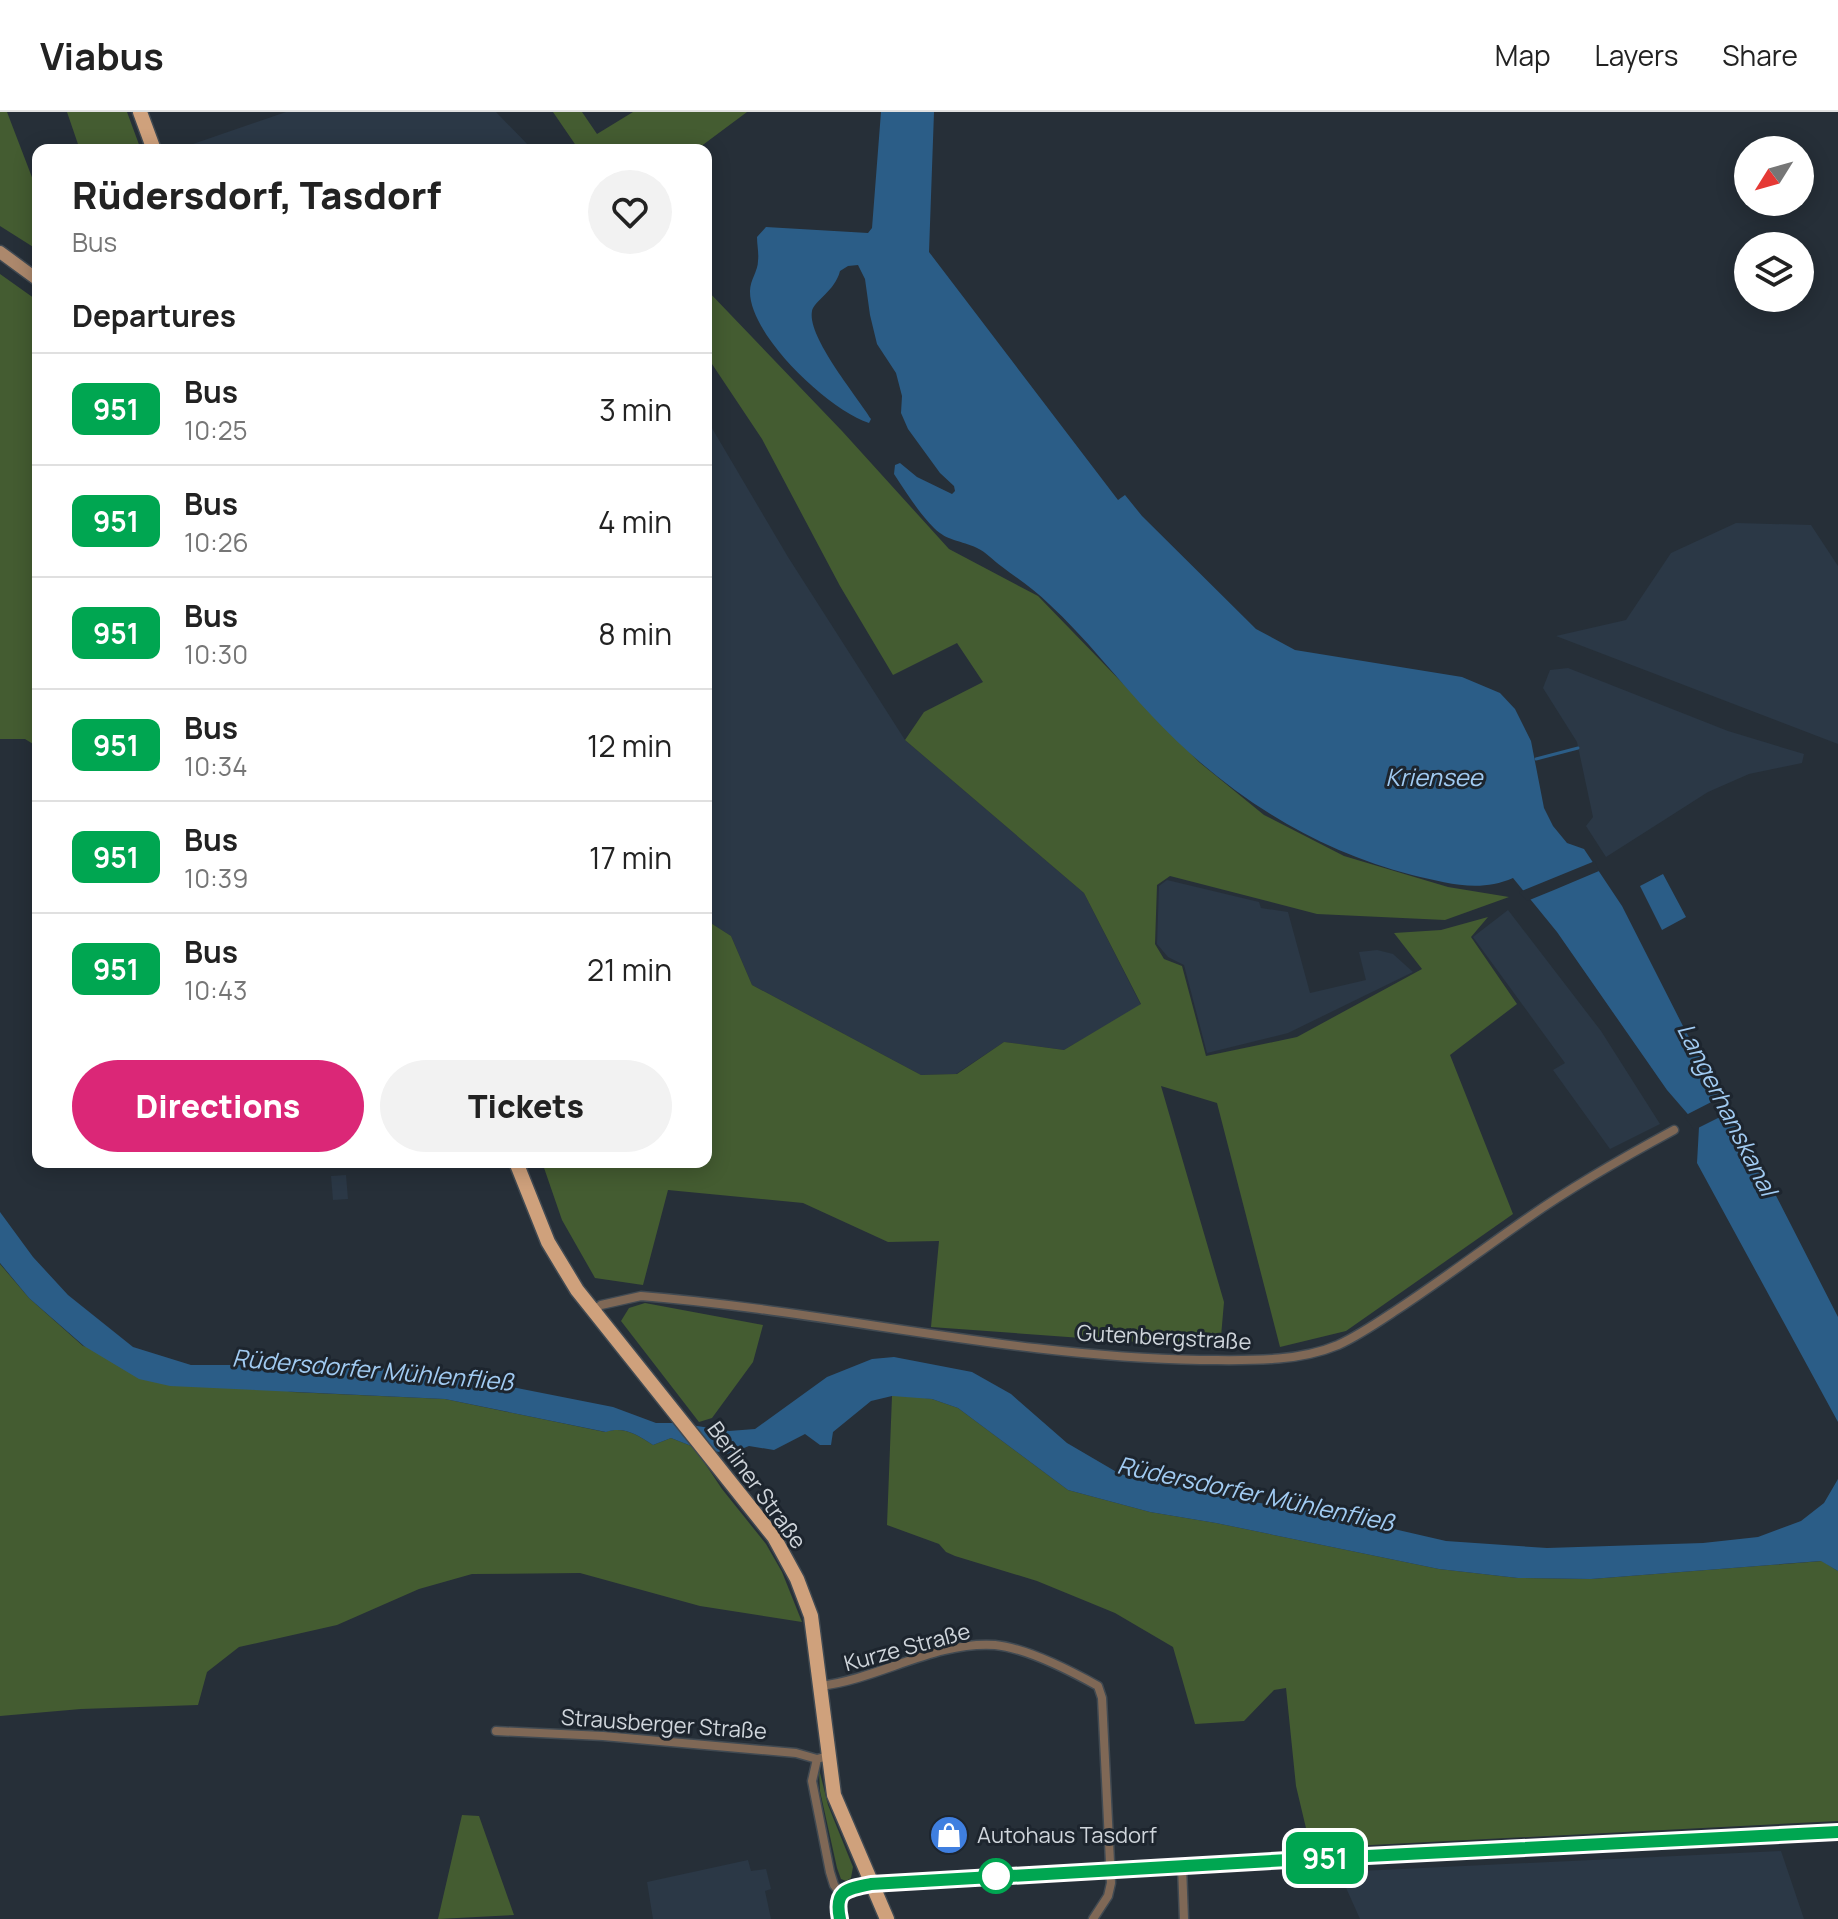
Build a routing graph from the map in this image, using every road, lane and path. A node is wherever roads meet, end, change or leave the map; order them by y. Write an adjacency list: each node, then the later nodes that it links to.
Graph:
1 (140, 112): 2 (main road)
2 (152, 144)
3 (0, 252): 4 (main road)
4 (32, 276)
5 (1674, 1130): 7 (street, Gutenbergstraße)
6 (518, 1168): 7 (main road, Berliner Straße)
7 (593, 1311): 8 (main road, Berliner Straße)
8 (820, 1686): 10 (main road, Berliner Straße); 13 (street, Kurze Straße)
9 (496, 1731): 10 (street, Strausberger Straße)
10 (823, 1758): 14 (main road, Berliner Straße); 15 (street)
11 (1838, 1833): 12 (main road)
12 (1182, 1866): 13 (main road); 19 (street)
13 (1110, 1870): 14 (main road); 18 (street)
14 (871, 1884): 15 (main road); 17 (main road, Berliner Straße)
15 (841, 1894): 16 (main road)
16 (840, 1919)
17 (887, 1919)
18 (1093, 1919)
19 (1184, 1919)

